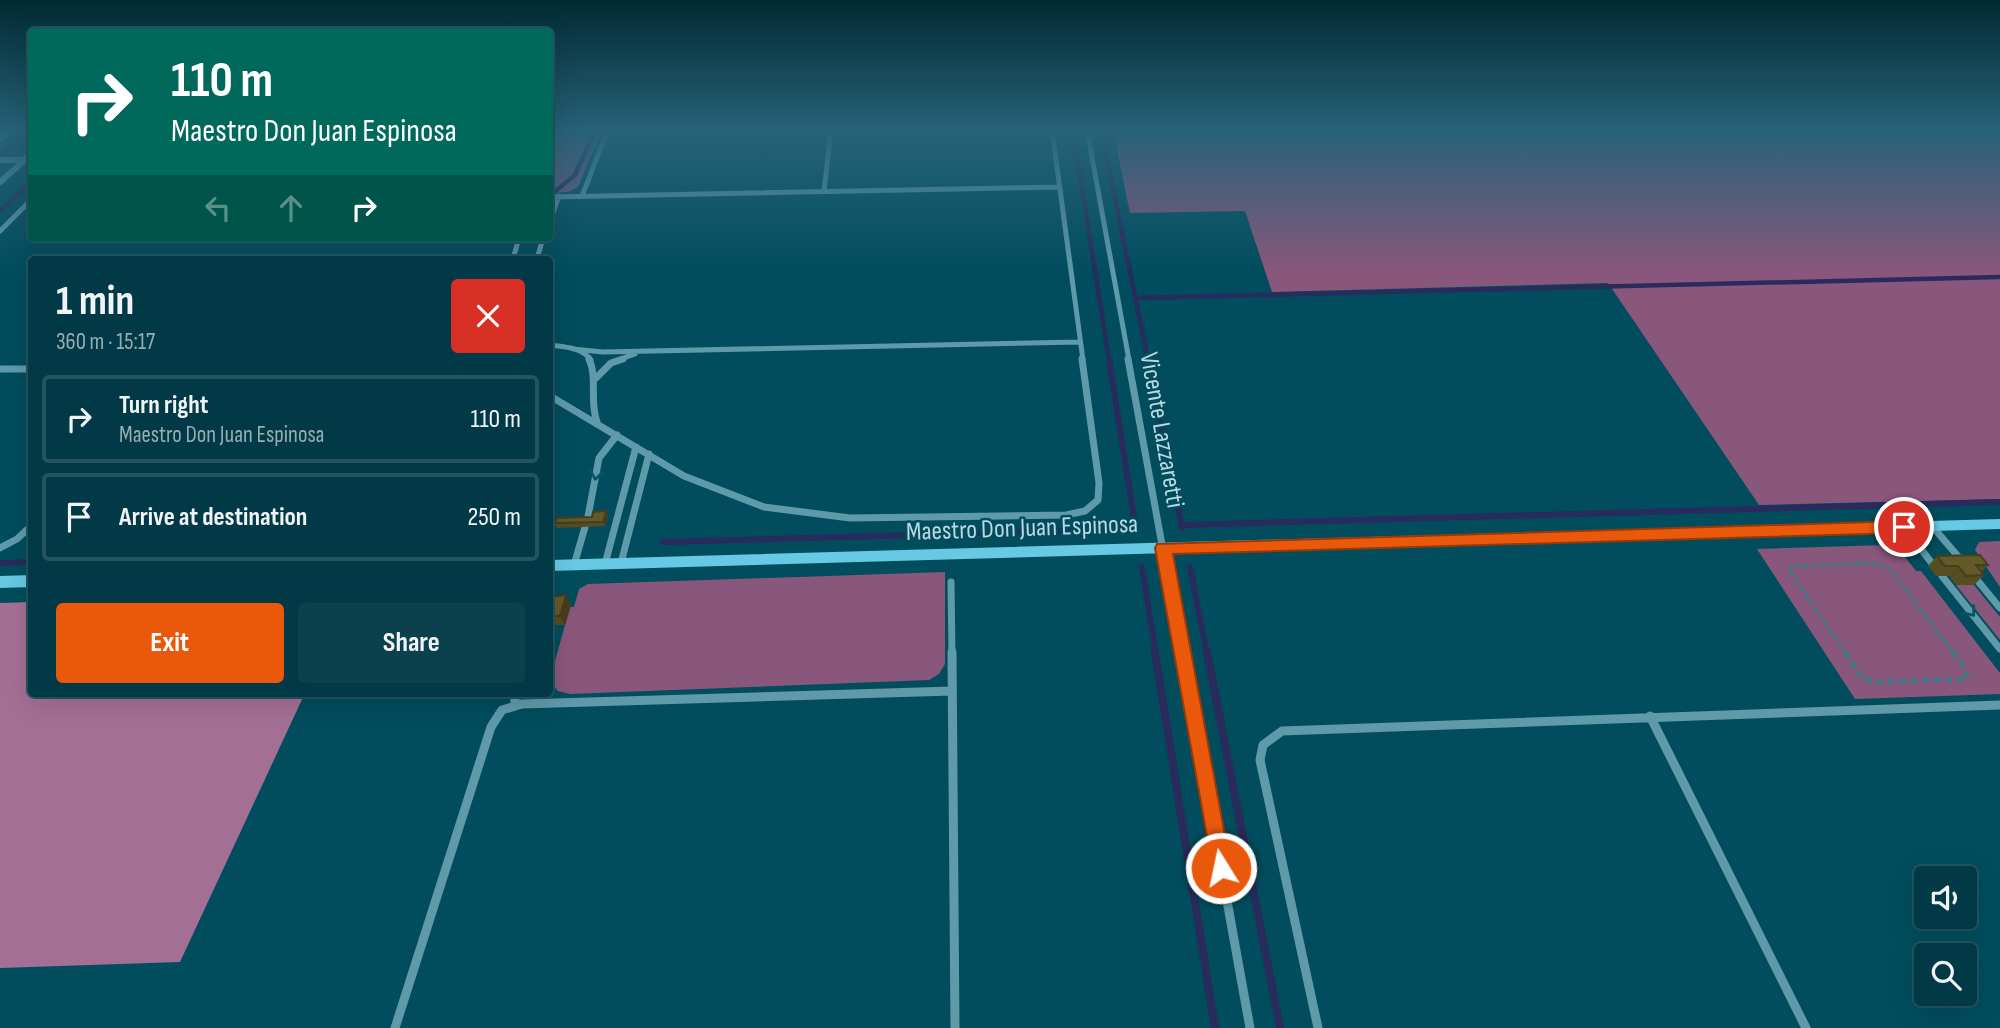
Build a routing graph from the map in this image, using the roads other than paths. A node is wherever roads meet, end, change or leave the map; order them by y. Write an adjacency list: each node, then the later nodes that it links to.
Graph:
1 (589, 178): 8 (street)
2 (825, 178): 6 (street)
3 (1059, 178): 5 (street)
4 (1096, 178): 30 (street, Vicente Lazzaretti)
5 (1060, 187): 6 (street); 13 (street)
6 (824, 191): 8 (street)
7 (559, 196): 8 (street); 9 (street); 11 (street)
8 (582, 196)
9 (553, 197)
10 (28, 207): 12 (street)
11 (553, 213)
12 (0, 231)
13 (1080, 342): 16 (street); 24 (street)
14 (553, 346): 15 (street)
15 (573, 349): 16 (street); 19 (street)
16 (653, 351): 19 (street)
17 (0, 369): 18 (street)
18 (28, 369)
19 (594, 380): 21 (street)
20 (553, 398): 21 (street)
21 (597, 422): 22 (street)
22 (617, 435): 23 (street); 33 (street, one-way to 33)
23 (636, 447): 24 (street); 32 (street)
24 (649, 454): 31 (street)
25 (2000, 524): 26 (main road, Maestro Don Juan Espinosa)
26 (1932, 526): 27 (main road, Maestro Don Juan Espinosa); 34 (street)
27 (1904, 527): 30 (main road, Maestro Don Juan Espinosa); 35 (street)
28 (28, 529): 29 (street)
29 (0, 548)
30 (1163, 548): 31 (main road, Maestro Don Juan Espinosa); 51 (street, Vicente Lazzaretti)
31 (621, 563): 32 (main road, Maestro Don Juan Espinosa)
32 (605, 564): 33 (main road, Maestro Don Juan Espinosa)
33 (575, 565): 36 (main road, Maestro Don Juan Espinosa)
34 (1964, 565)
35 (1934, 566)
36 (553, 569)
37 (1973, 575): 42 (street)
38 (1942, 576): 43 (street, one-way to 43)
39 (28, 581): 40 (main road)
40 (0, 582)
41 (951, 582): 44 (street)
42 (2000, 608)
43 (2000, 649)
44 (953, 691): 46 (street); 50 (street)
45 (516, 697): 46 (street)
46 (515, 705): 49 (street)
47 (2000, 705): 48 (street)
48 (1650, 716): 52 (street); 53 (street)
49 (395, 1028)
50 (955, 1028)
51 (1250, 1028)
52 (1318, 1028)
53 (1806, 1028)

